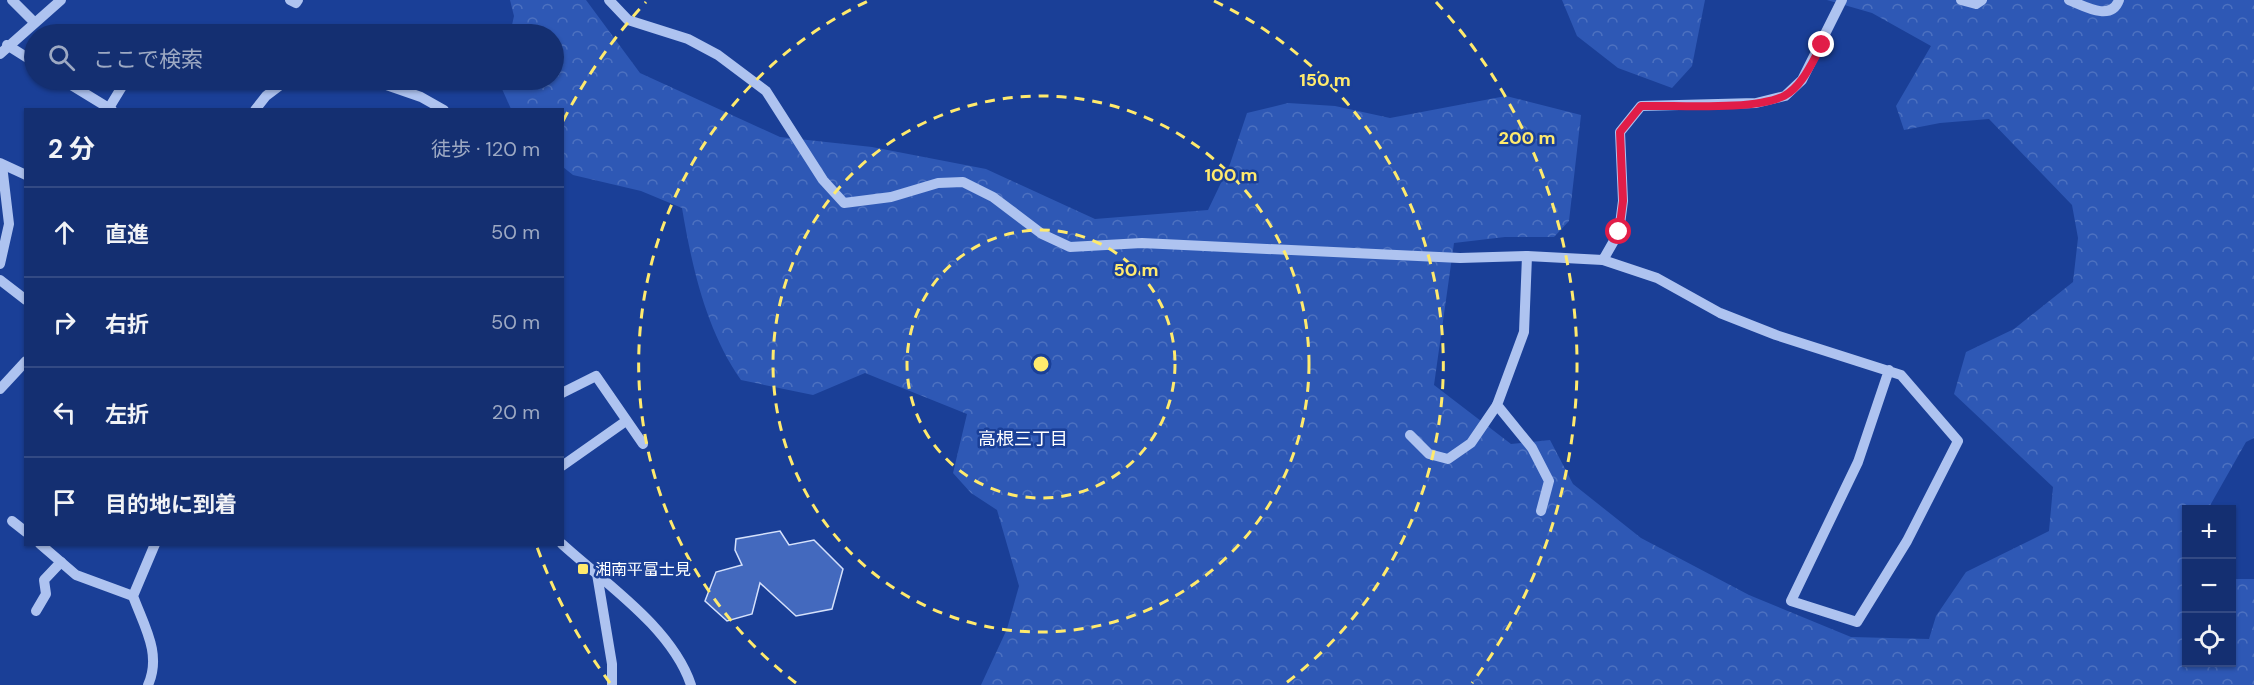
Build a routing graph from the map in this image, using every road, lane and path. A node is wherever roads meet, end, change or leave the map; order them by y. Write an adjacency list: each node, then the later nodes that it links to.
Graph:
1 (12, 0): 11 (street)
2 (61, 0): 11 (street)
3 (290, 0): 4 (street)
4 (298, 0)
5 (609, 0): 25 (street)
6 (1842, 0): 26 (street)
7 (1961, 0): 8 (street)
8 (1982, 0)
9 (2069, 0): 10 (street)
10 (2119, 0)
11 (34, 22)
12 (24, 31): 13 (street)
13 (4, 50): 14 (street)
14 (24, 58)
15 (79, 90): 19 (street)
16 (120, 90): 20 (street)
17 (274, 90): 21 (street)
18 (401, 90): 22 (street)
19 (108, 108)
20 (111, 108)
21 (257, 108)
22 (441, 108)
23 (1, 164): 24 (street); 27 (street)
24 (24, 174)
25 (1527, 256): 26 (street); 34 (street)
26 (1603, 260): 31 (street)
27 (0, 264)
28 (0, 279): 29 (street)
29 (24, 298)
30 (24, 363): 32 (street)
31 (1889, 370): 31 (street)
32 (0, 389)
33 (564, 392): 35 (street)
34 (1497, 405): 36 (street); 39 (street)
35 (626, 421): 37 (street); 38 (street)
36 (1410, 435)
37 (643, 444)
38 (564, 465)
39 (1541, 511)
40 (12, 521): 41 (street)
41 (24, 530)
42 (564, 545): 46 (street)
43 (42, 546): 45 (street)
44 (154, 546): 47 (street)
45 (61, 562): 47 (street); 48 (street)
46 (597, 574): 50 (street); 51 (street)
47 (133, 596): 49 (street)
48 (36, 611)
49 (148, 685)
50 (612, 685)
51 (691, 685)

